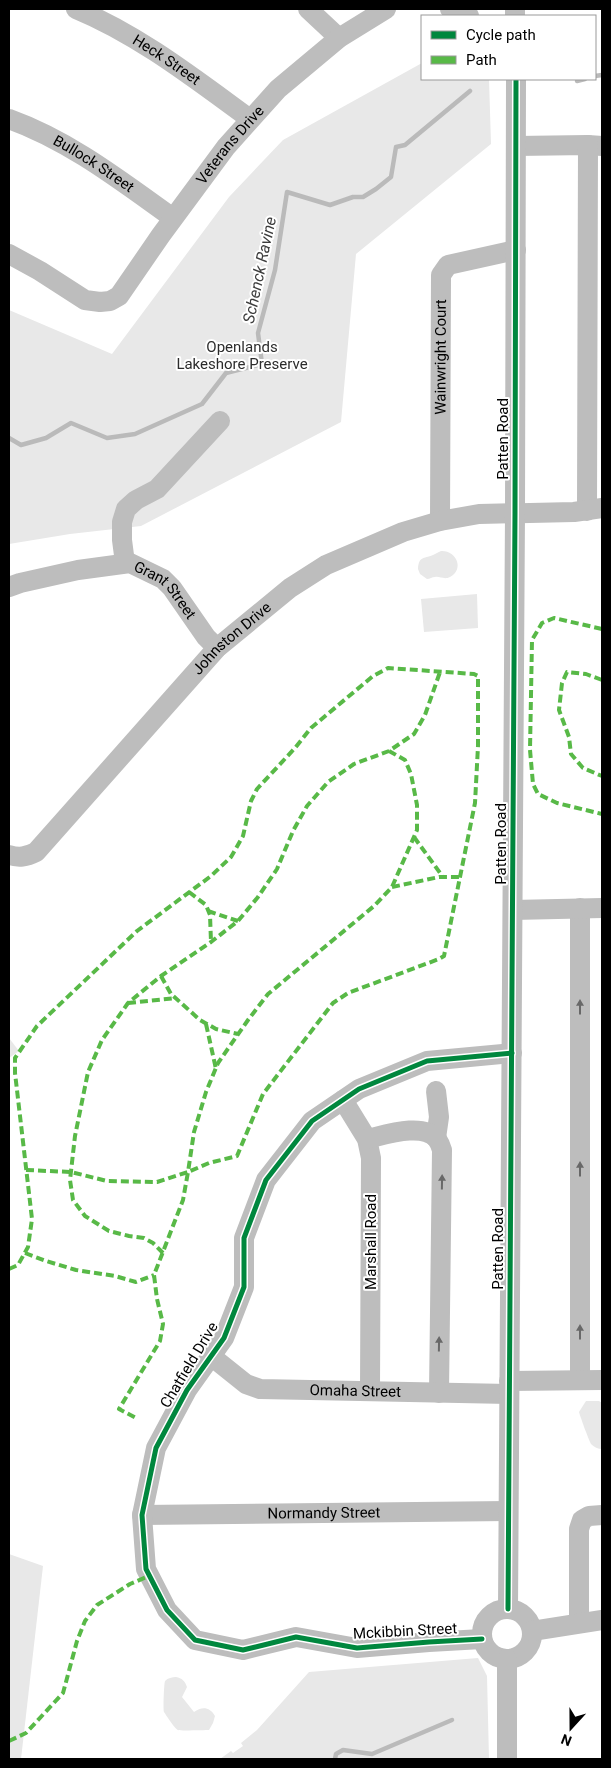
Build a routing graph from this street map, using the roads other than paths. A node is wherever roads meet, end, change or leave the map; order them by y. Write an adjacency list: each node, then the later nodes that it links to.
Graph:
1 (76, 9): 9 (street, Heck Street)
2 (308, 9): 6 (street)
3 (386, 9): 6 (street, Veterans Drive)
4 (450, 9): 5 (street)
5 (465, 15)
6 (339, 38): 9 (street, Veterans Drive)
7 (516, 80): 10 (street, Patten Road)
8 (9, 119): 12 (street, Bullock Street)
9 (250, 119): 12 (street, Veterans Drive)
10 (516, 146): 11 (street); 13 (street, Patten Road)
11 (595, 146): 16 (street)
12 (173, 218): 14 (street, Veterans Drive)
13 (516, 250): 17 (street, Patten Road); 18 (street, Wainwright Court)
14 (9, 254)
15 (220, 421): 19 (street)
16 (594, 510): 17 (street, Johnston Drive)
17 (515, 513): 18 (street, Johnston Drive); 25 (street, Patten Road)
18 (440, 520): 21 (street, Johnston Drive)
19 (125, 563): 20 (street, Grant Street); 21 (street, Grant Street)
20 (9, 587)
21 (216, 648): 22 (street, Johnston Drive)
22 (9, 855)
23 (580, 908): 24 (street); 25 (street); 32 (street, one-way to 23)
24 (602, 908)
25 (513, 910): 26 (street, Patten Road)
26 (512, 1053): 28 (street, Chatfield Drive); 34 (street, Patten Road)
27 (436, 1091): 29 (street)
28 (343, 1100): 30 (street, Marshall Road); 31 (street, Chatfield Drive)
29 (436, 1138): 30 (street); 36 (street, one-way to 29)
30 (367, 1139): 35 (street, Marshall Road)
31 (211, 1356): 35 (street, Omaha Street); 38 (street, Chatfield Drive)
32 (580, 1380): 33 (street, Omaha Street); 34 (street, Omaha Street)
33 (602, 1380)
34 (509, 1387): 36 (street, Omaha Street); 37 (street, Patten Road)
35 (370, 1391): 36 (street, Omaha Street)
36 (439, 1393)
37 (508, 1511): 38 (street, Normandy Street); 40 (street, Patten Road)
38 (142, 1515): 41 (street, Chatfield Drive)
39 (602, 1515): 43 (street)
40 (508, 1609): 44 (street); 45 (street)
41 (167, 1610): 45 (street, Mckibbin Street)
42 (602, 1620): 43 (street)
43 (579, 1623): 44 (street)
44 (532, 1631): 46 (street)
45 (482, 1639): 46 (street)
46 (508, 1659): 47 (street)
47 (507, 1759)

